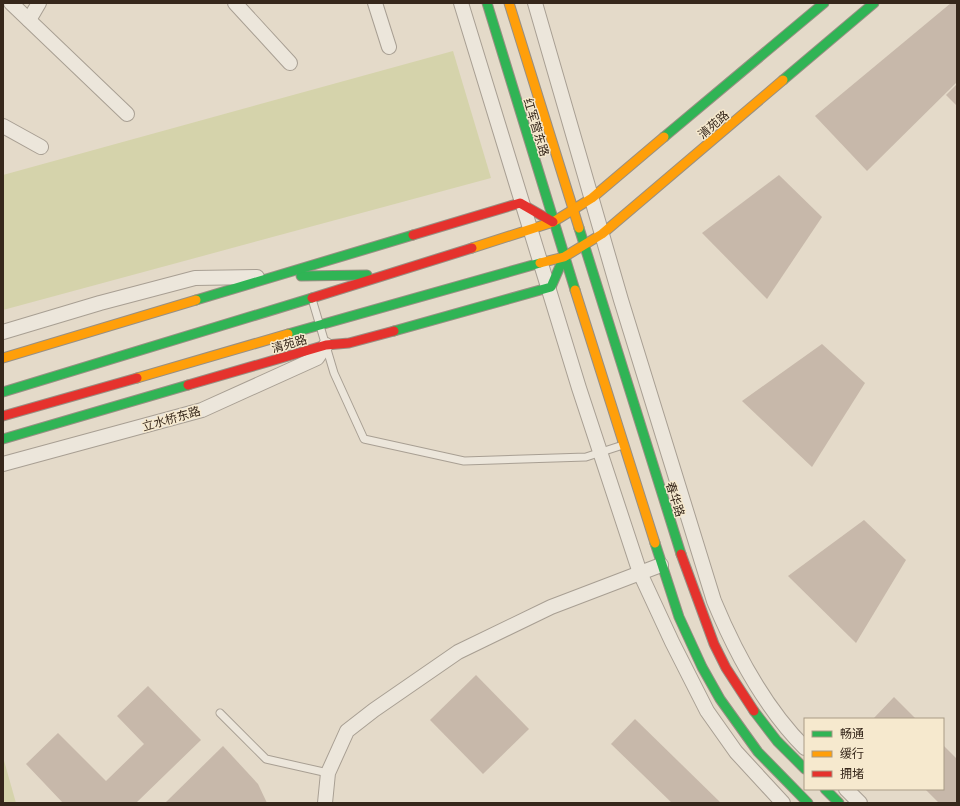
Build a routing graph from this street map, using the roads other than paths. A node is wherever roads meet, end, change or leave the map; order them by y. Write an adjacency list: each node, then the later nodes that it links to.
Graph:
1 (11, 3): 11 (street)
2 (39, 3): 11 (street)
3 (235, 3): 13 (street)
4 (375, 3): 12 (street)
5 (461, 3): 18 (street)
6 (487, 3): 20 (street, 红军营东路)
7 (509, 3): 19 (street, 红军营东路)
8 (535, 3): 17 (street)
9 (824, 3): 17 (street, 清苑路)
10 (874, 3): 22 (street, 清苑路)
11 (29, 20): 14 (street)
12 (389, 47)
13 (290, 63)
14 (127, 114)
15 (3, 126): 16 (street)
16 (41, 147)
17 (592, 198): 19 (street, 清苑路); 22 (street)
18 (523, 203): 20 (street); 21 (street); 27 (street)
19 (574, 211): 20 (street, 清苑路); 23 (street, 春华路)
20 (553, 222): 21 (street, 清苑路); 24 (street, 红军营东路)
21 (531, 229): 25 (street); 26 (street, 清苑路)
22 (602, 234): 23 (street, 清苑路); 44 (street)
23 (585, 246): 24 (street, 清苑路); 45 (street, 春华路)
24 (564, 257): 25 (street, 清苑路); 28 (street); 38 (street)
25 (541, 262): 28 (street); 30 (street, 清苑路)
26 (389, 275): 27 (street); 29 (street, 清苑路)
27 (280, 276): 32 (street); 34 (street)
28 (549, 288): 33 (street, 清苑路); 39 (street)
29 (312, 298): 31 (lane); 35 (street, 清苑路)
30 (372, 310): 31 (street, 清苑路); 33 (street)
31 (320, 325): 33 (lane); 36 (street, 清苑路)
32 (3, 332)
33 (326, 345): 37 (street, 清苑路); 39 (lane); 40 (street, 立水桥东路)
34 (3, 358)
35 (3, 392)
36 (3, 416)
37 (3, 439)
38 (624, 444): 39 (lane); 41 (street)
39 (600, 452): 42 (street)
40 (3, 464)
41 (661, 565): 42 (street); 51 (street)
42 (640, 573): 46 (street); 50 (street)
43 (220, 713): 46 (lane)
44 (804, 747)
45 (804, 768)
46 (328, 773): 49 (street)
47 (826, 790): 52 (street)
48 (847, 790): 53 (street)
49 (325, 803)
50 (783, 803)
51 (808, 803)
52 (839, 803)
53 (860, 803)

